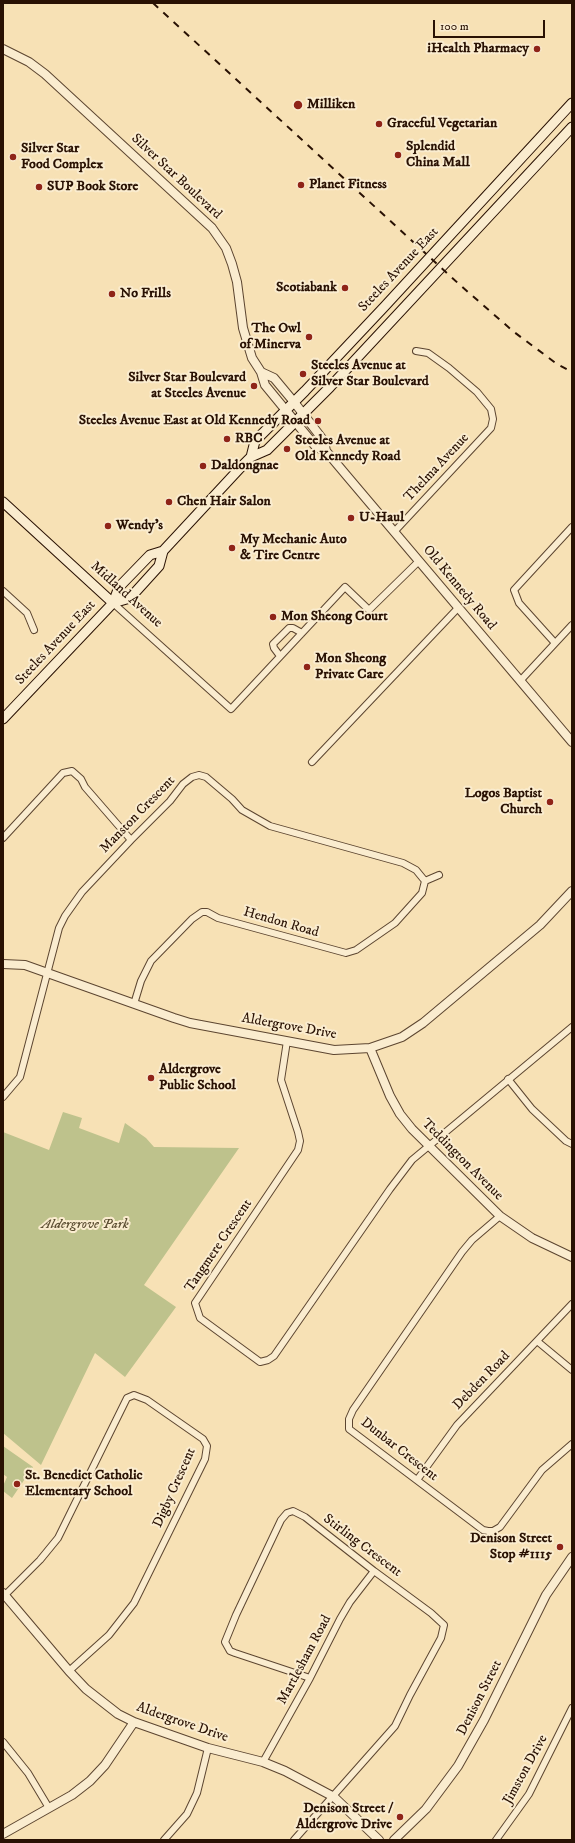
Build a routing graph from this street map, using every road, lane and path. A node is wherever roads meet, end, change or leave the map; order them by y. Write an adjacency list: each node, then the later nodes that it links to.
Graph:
1 (3, 49): 5 (street, Silver Star Boulevard)
2 (572, 102): 6 (main road, Steeles Avenue East)
3 (572, 127): 8 (main road, Steeles Avenue East)
4 (416, 351): 14 (street, Thelma Avenue)
5 (261, 372): 6 (street, Silver Star Boulevard); 7 (street, Silver Star Boulevard)
6 (294, 402): 7 (main road, Steeles Avenue East); 8 (street, Old Kennedy Road)
7 (286, 410): 9 (street, Silver Star Boulevard); 11 (main road, Steeles Avenue East)
8 (303, 415): 9 (main road, Steeles Avenue East); 10 (street, Old Kennedy Road)
9 (295, 422): 10 (street, Old Kennedy Road); 11 (main road, Steeles Avenue East)
10 (326, 451): 14 (street, Old Kennedy Road)
11 (251, 457): 15 (main road, Steeles Avenue East)
12 (3, 502): 18 (main road, Midland Avenue)
13 (572, 527): 23 (street)
14 (394, 532): 16 (street, Old Kennedy Road)
15 (163, 551): 18 (main road, Steeles Avenue East); 18 (main road, Steeles Avenue East)
16 (419, 560): 19 (street, Old Kennedy Road); 22 (street)
17 (3, 591): 21 (street)
18 (113, 603): 24 (street, Midland Avenue); 26 (main road, Steeles Avenue East)
19 (458, 608): 25 (street, Old Kennedy Road); 28 (street)
20 (572, 625): 23 (street)
21 (34, 630)
22 (302, 634): 24 (street); 24 (street)
23 (555, 643): 25 (street)
24 (280, 656)
25 (520, 681): 27 (street, Old Kennedy Road)
26 (3, 719)
27 (572, 742)
28 (312, 762)
29 (3, 838): 30 (street)
30 (131, 840): 32 (street, Manston Crescent); 35 (street, Manston Crescent)
31 (439, 875): 32 (street)
32 (425, 881): 36 (street, Hendon Road)
33 (572, 891): 39 (street, Aldergrove Drive)
34 (3, 964): 35 (street, Aldergrove Drive)
35 (48, 973): 36 (street, Aldergrove Drive); 41 (street, Manston Crescent)
36 (134, 1004): 38 (street, Aldergrove Drive)
37 (572, 1027): 40 (street)
38 (287, 1041): 39 (street, Aldergrove Drive); 43 (street, Tangmere Crescent)
39 (370, 1048): 43 (street, Teddington Avenue)
40 (508, 1079): 42 (street); 43 (street)
41 (3, 1097)
42 (572, 1144)
43 (429, 1146): 44 (street, Teddington Avenue)
44 (500, 1216): 45 (street, Teddington Avenue); 50 (street, Dunbar Crescent)
45 (572, 1257)
46 (572, 1304): 47 (street, Debden Road)
47 (537, 1341): 48 (street); 50 (street, Debden Road)
48 (572, 1370)
49 (572, 1444): 50 (street, Dunbar Crescent)
50 (417, 1480)
51 (572, 1557): 67 (street, Denison Street)
52 (374, 1571): 55 (street, Martlesham Road); 55 (street, Stirling Crescent); 61 (street, Stirling Crescent)
53 (4, 1594): 54 (street, Aldergrove Drive); 54 (street, Digby Crescent)
54 (69, 1671): 57 (street, Aldergrove Drive)
55 (310, 1678): 60 (street, Martlesham Road)
56 (572, 1708): 68 (street, Jimston Drive)
57 (134, 1722): 59 (street, Aldergrove Drive); 62 (street)
58 (3, 1742): 62 (street)
59 (208, 1748): 60 (street, Aldergrove Drive); 64 (street)
60 (263, 1762): 61 (street, Aldergrove Drive)
61 (334, 1797): 65 (street, Stirling Crescent); 66 (street, Aldergrove Drive)
62 (49, 1808): 63 (street)
63 (3, 1834)
64 (164, 1840)
65 (294, 1840)
66 (379, 1840)
67 (394, 1840)
68 (496, 1840)

